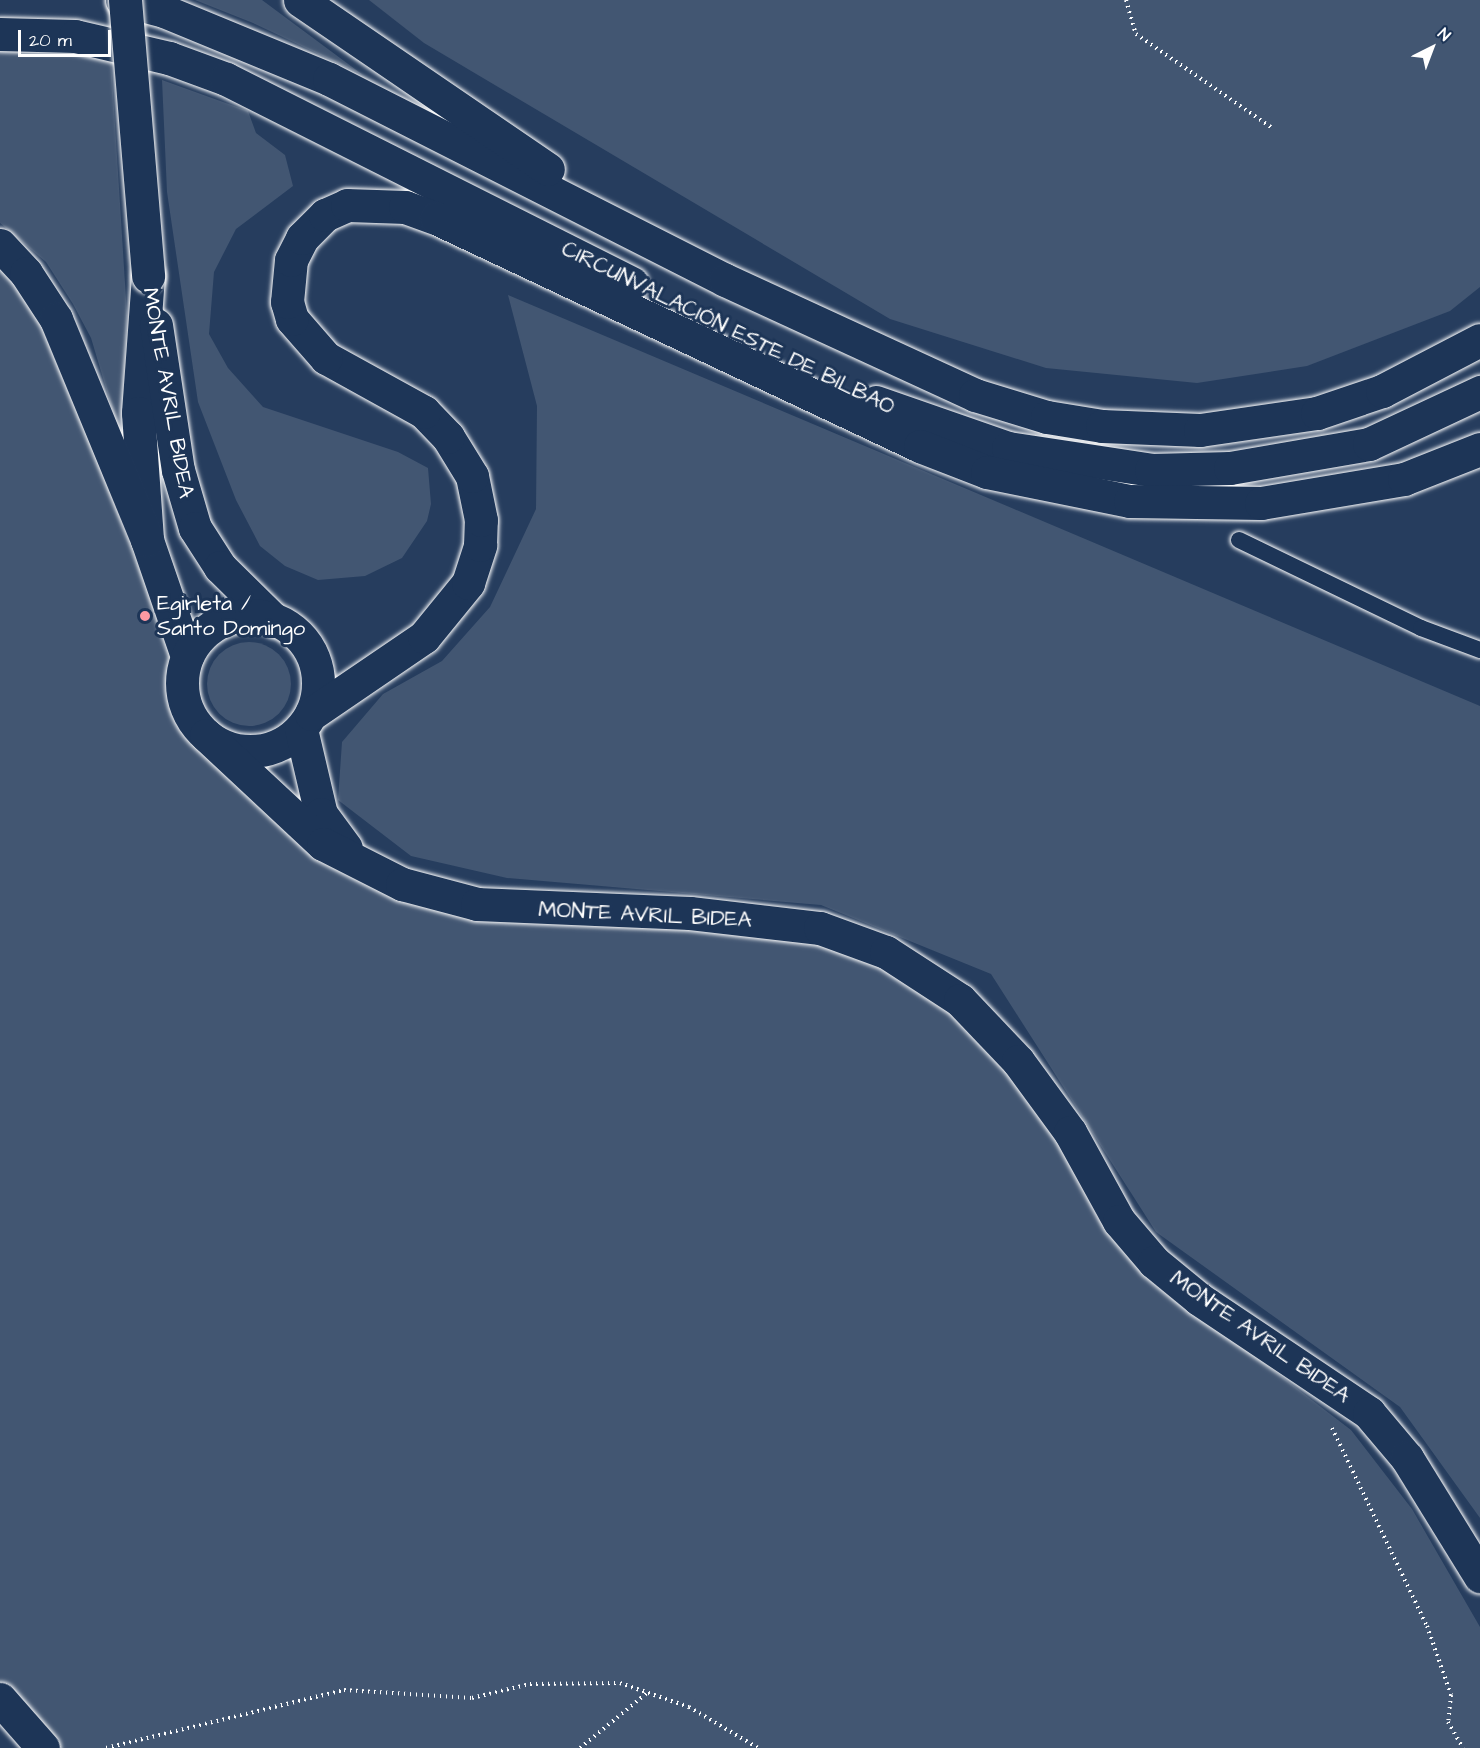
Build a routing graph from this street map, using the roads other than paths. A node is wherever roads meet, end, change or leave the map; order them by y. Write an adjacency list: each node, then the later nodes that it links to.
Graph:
1 (123, 0): 5 (main road, MONTE AVRIL BIDEA, bridge); 6 (main road, CIRCUNVALACIÓN ESTE DE BILBAO)
2 (300, 0): 6 (main road)
3 (0, 34): 8 (main road, CIRCUNVALACIÓN ESTE DE BILBAO)
4 (0, 245): 12 (main road)
5 (148, 276): 12 (main road, MONTE AVRIL BIDEA); 14 (main road, MONTE AVRIL BIDEA)
6 (725, 280): 9 (main road, CIRCUNVALACIÓN ESTE DE BILBAO)
7 (640, 310): 8 (main road); 11 (main road); 17 (main road)
8 (735, 335): 10 (main road, CIRCUNVALACIÓN ESTE DE BILBAO)
9 (1475, 340)
10 (1480, 392)
11 (1480, 449)
12 (147, 540): 16 (main road, MONTE AVRIL BIDEA)
13 (1239, 540): 15 (lane)
14 (275, 621): 16 (main road); 17 (main road)
15 (1480, 650)
16 (187, 656): 18 (main road)
17 (306, 721): 18 (main road); 19 (main road, MONTE AVRIL BIDEA)
18 (206, 735): 19 (main road, MONTE AVRIL BIDEA)
19 (359, 862): 20 (main road, MONTE AVRIL BIDEA)
20 (1480, 1576)
21 (0, 1698): 22 (main road)
22 (43, 1748)

